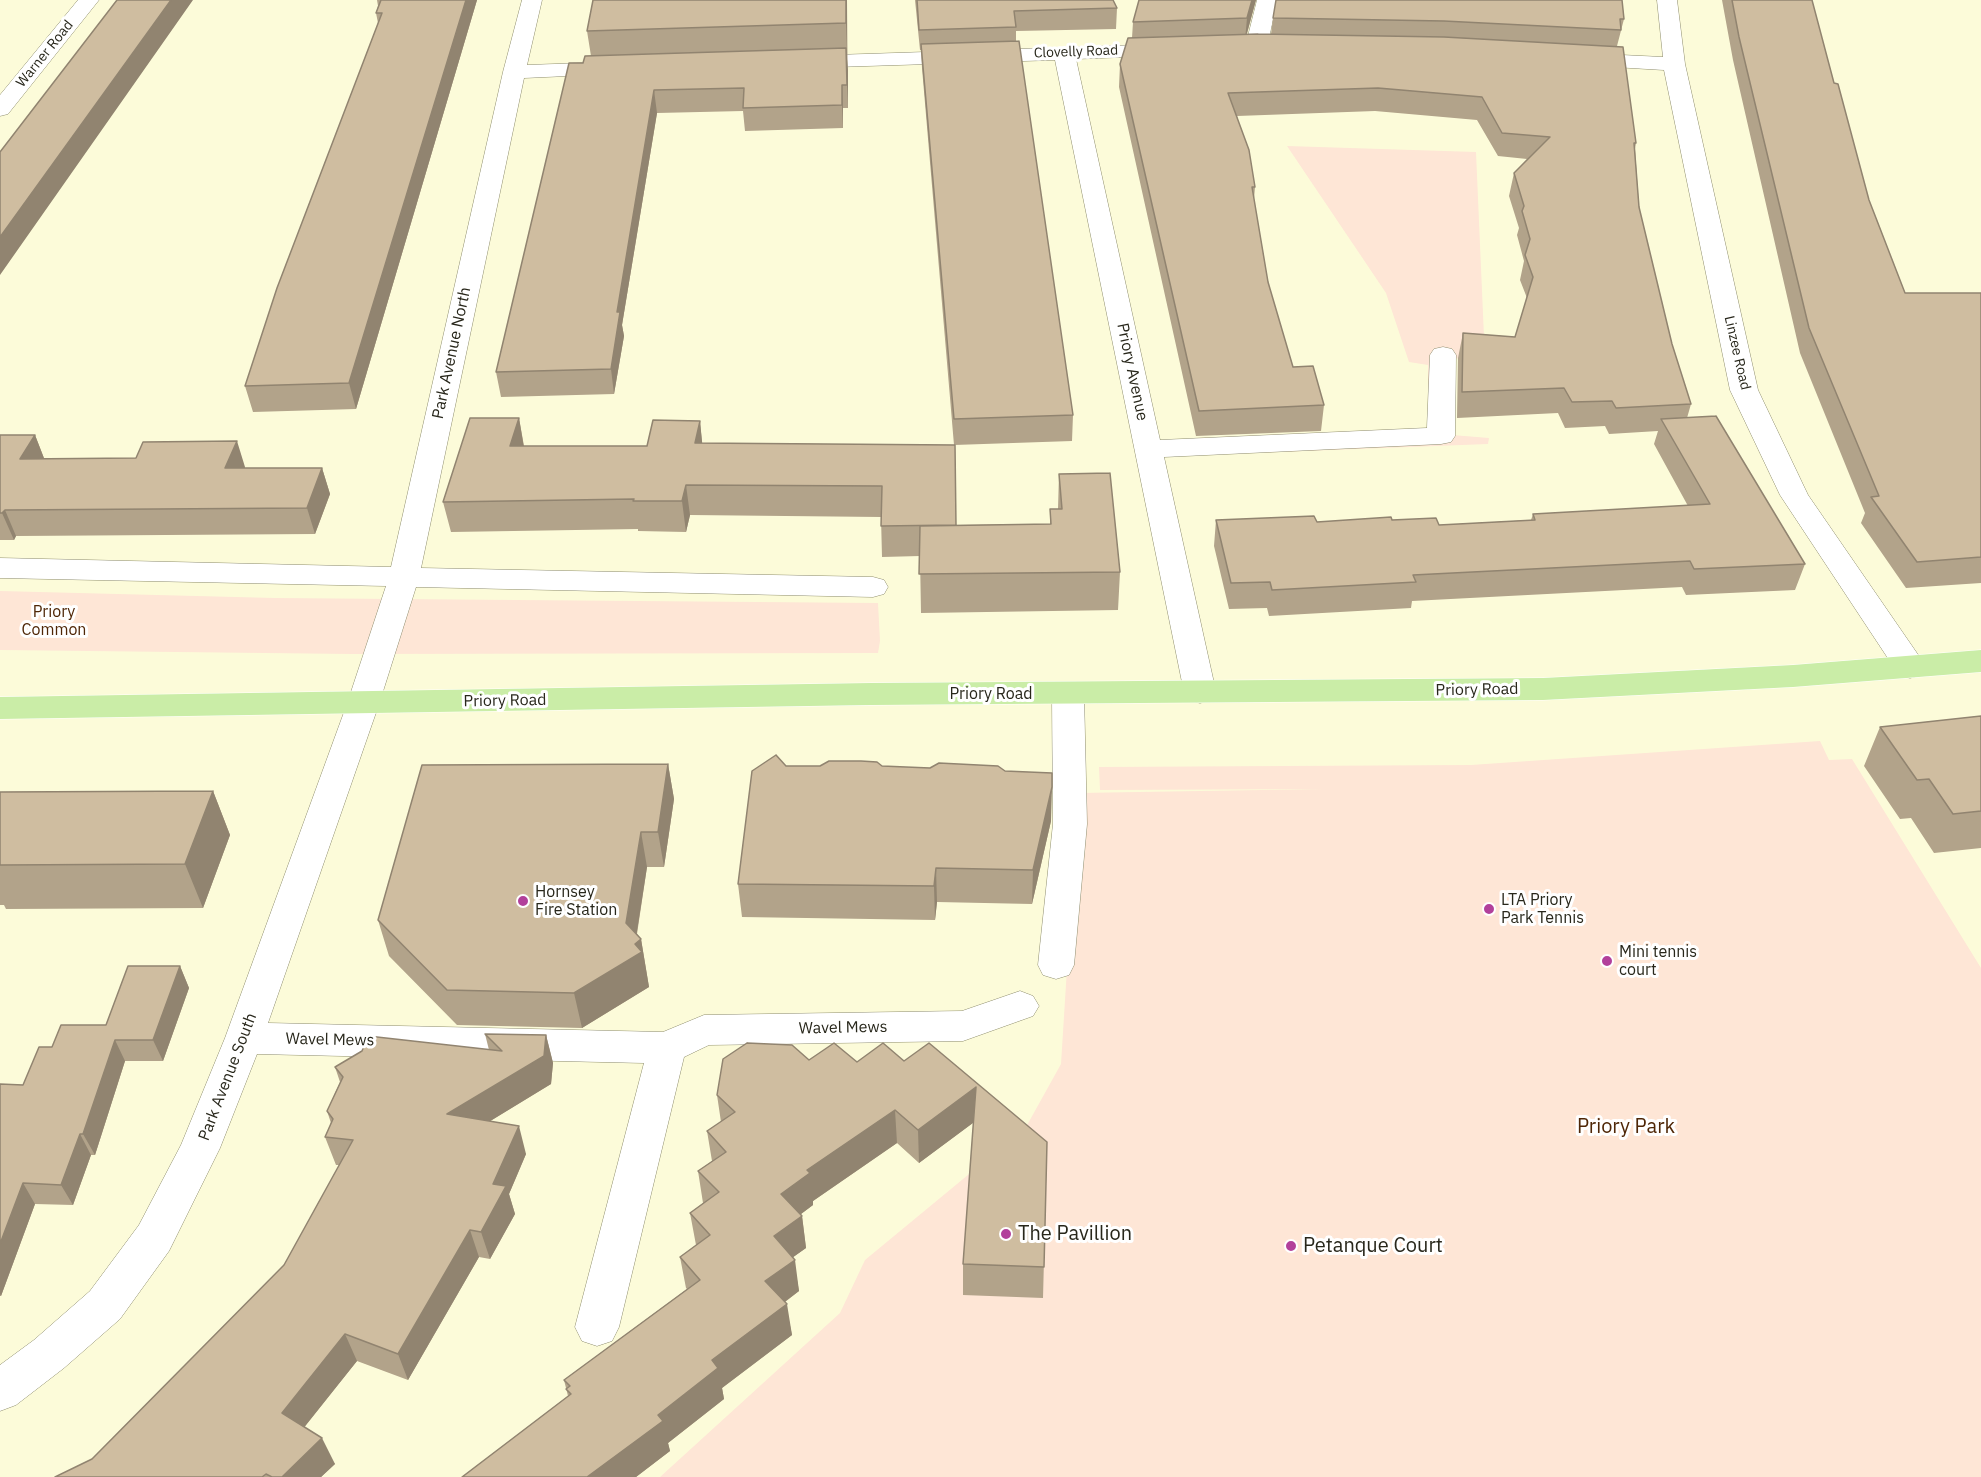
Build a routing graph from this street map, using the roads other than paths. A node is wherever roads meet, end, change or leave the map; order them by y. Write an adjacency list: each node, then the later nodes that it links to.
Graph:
1 (89, 0): 15 (street, Warner Road)
2 (532, 0): 14 (street, Park Avenue North)
3 (1267, 0): 6 (street)
4 (1667, 0): 12 (street, Linzee Road)
5 (1234, 48): 6 (street)
6 (1256, 48): 7 (street)
7 (1279, 48)
8 (1188, 49): 9 (street, Clovelly Road)
9 (1064, 52): 11 (street, Clovelly Road); 17 (street, Priory Avenue)
10 (1557, 57): 12 (street)
11 (789, 62)
12 (1674, 64): 22 (street, Linzee Road)
13 (633, 68): 14 (street)
14 (514, 72): 19 (street, Park Avenue North)
15 (0, 109)
16 (1443, 355): 17 (street)
17 (1148, 449): 23 (street, Priory Avenue)
18 (0, 568): 19 (street)
19 (404, 576): 20 (street); 25 (street, Park Avenue North)
20 (873, 587)
21 (1981, 661): 22 (main road, Priory Road)
22 (1910, 667): 23 (main road, Priory Road)
23 (1200, 692): 24 (main road, Priory Road)
24 (1068, 694): 25 (main road, Priory Road); 27 (street)
25 (363, 704): 26 (main road, Priory Road); 29 (street, Park Avenue South)
26 (0, 708)
27 (1056, 965)
28 (1020, 1006): 30 (street, Wavel Mews)
29 (244, 1038): 30 (street, Wavel Mews); 32 (street, Park Avenue South)
30 (667, 1048): 31 (street)
31 (597, 1327)
32 (0, 1391)

